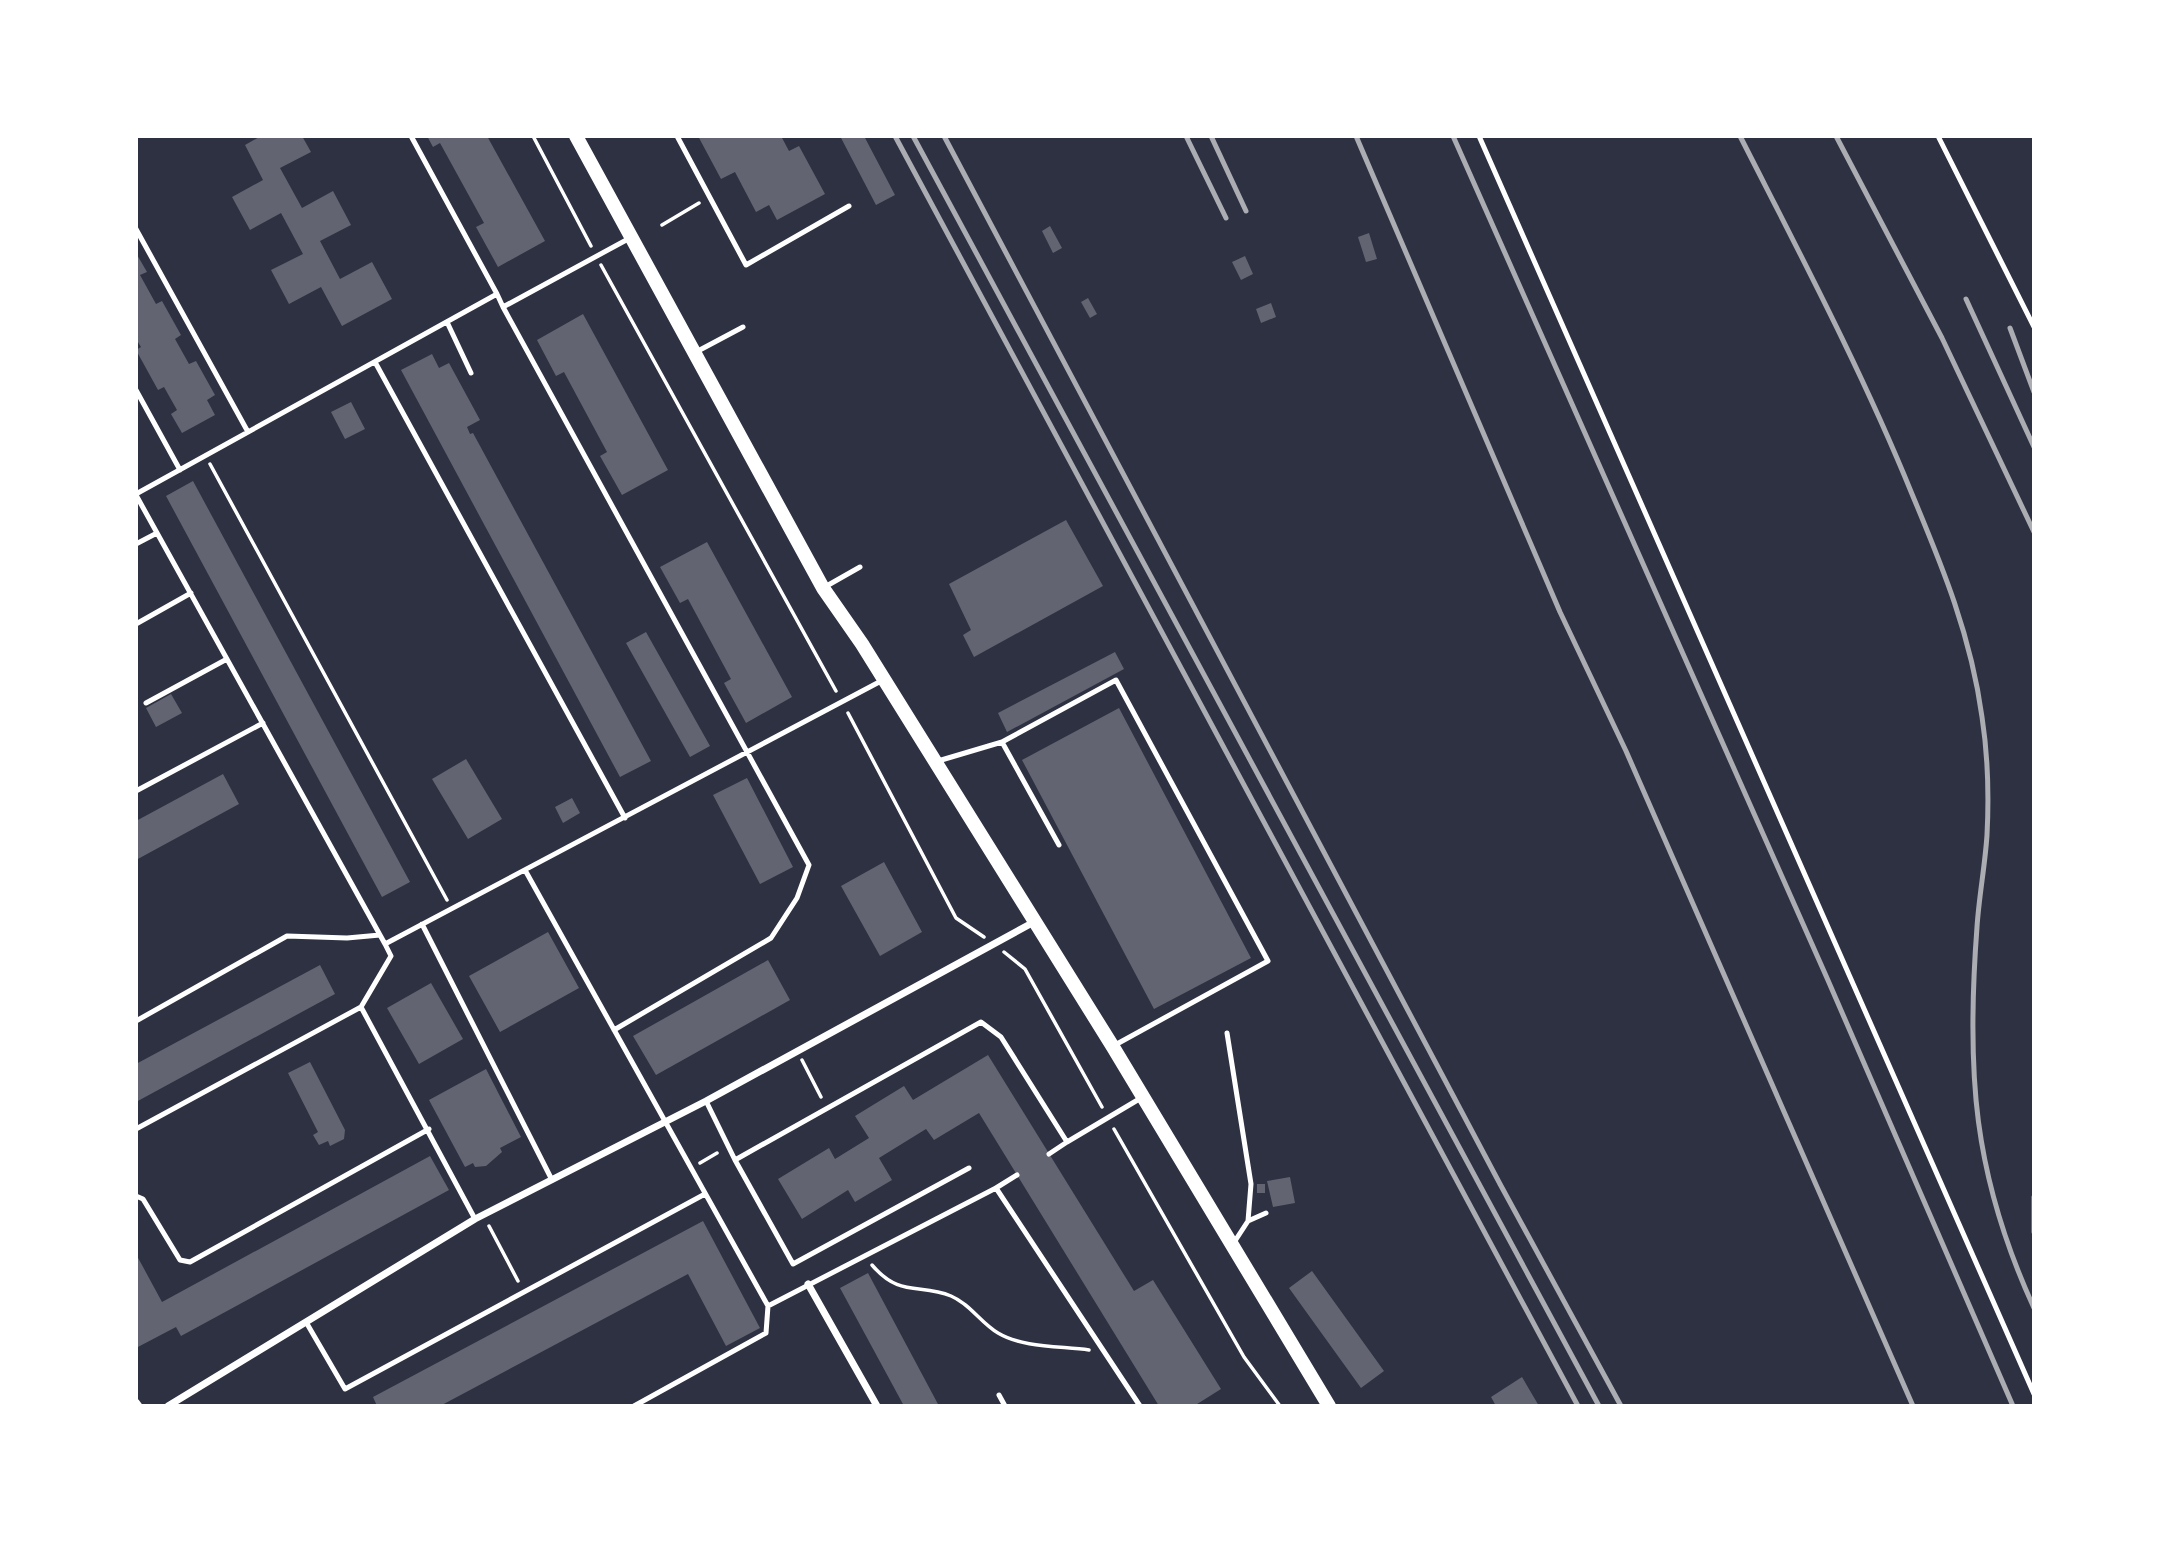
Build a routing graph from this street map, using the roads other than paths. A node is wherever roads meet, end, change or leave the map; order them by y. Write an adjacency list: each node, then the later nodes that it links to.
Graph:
1 (411, 136): 9 (lane)
2 (576, 136): 8 (main road)
3 (677, 136): 6 (lane)
4 (1479, 136): 68 (lane)
5 (1938, 136): 13 (lane)
6 (849, 206)
7 (136, 229): 18 (lane)
8 (632, 237): 10 (lane); 14 (main road)
9 (496, 294): 10 (lane); 11 (lane)
10 (503, 307): 32 (lane)
11 (447, 322): 15 (lane); 16 (lane)
12 (743, 327): 14 (lane)
13 (2034, 327)
14 (693, 353): 24 (main road)
15 (375, 362): 18 (lane); 35 (lane)
16 (471, 373)
17 (136, 390): 19 (lane)
18 (248, 432): 19 (lane)
19 (180, 470): 20 (lane)
20 (136, 495): 21 (lane)
21 (157, 533): 22 (lane); 25 (lane)
22 (136, 544)
23 (860, 567): 24 (lane)
24 (823, 588): 28 (main road)
25 (191, 593): 26 (lane); 27 (lane)
26 (136, 624)
27 (228, 659): 29 (lane); 30 (lane)
28 (883, 680): 32 (lane); 33 (main road)
29 (146, 703)
30 (263, 723): 34 (lane); 40 (lane)
31 (1002, 742): 33 (lane); 36 (lane); 46 (lane)
32 (749, 752): 35 (lane); 44 (lane)
33 (936, 762): 38 (main road)
34 (136, 792)
35 (625, 818): 37 (lane)
36 (1059, 845)
37 (525, 870): 39 (lane); 44 (lane)
38 (1034, 922): 46 (main road); 48 (street)
39 (422, 924): 41 (lane); 57 (lane)
40 (380, 935): 41 (lane); 43 (lane)
41 (385, 944): 42 (lane)
42 (361, 1007): 50 (lane); 51 (lane)
43 (136, 1021)
44 (614, 1030): 49 (lane)
45 (1227, 1033): 63 (lane)
46 (1113, 1047): 47 (main road)
47 (1141, 1098): 52 (lane); 64 (main road)
48 (706, 1101): 49 (street); 54 (lane)
49 (666, 1122): 57 (street); 59 (lane)
50 (136, 1129)
51 (429, 1129): 60 (lane); 62 (lane)
52 (1067, 1142): 53 (lane); 54 (lane)
53 (1049, 1154)
54 (734, 1160): 55 (lane)
55 (969, 1168)
56 (1017, 1175): 58 (lane)
57 (552, 1180): 62 (street)
58 (996, 1188): 65 (lane); 74 (lane)
59 (705, 1194): 66 (lane); 67 (lane)
60 (136, 1196)
61 (1266, 1213): 63 (lane)
62 (475, 1219): 67 (street)
63 (1248, 1221): 64 (lane)
64 (1231, 1247): 75 (main road)
65 (808, 1284): 66 (lane); 72 (street)
66 (768, 1306): 71 (lane)
67 (306, 1322): 70 (street)
68 (2034, 1394)
69 (999, 1395): 73 (lane)
70 (168, 1405)
71 (634, 1405)
72 (877, 1405)
73 (1005, 1405)
74 (1140, 1405)
75 (1329, 1405)

